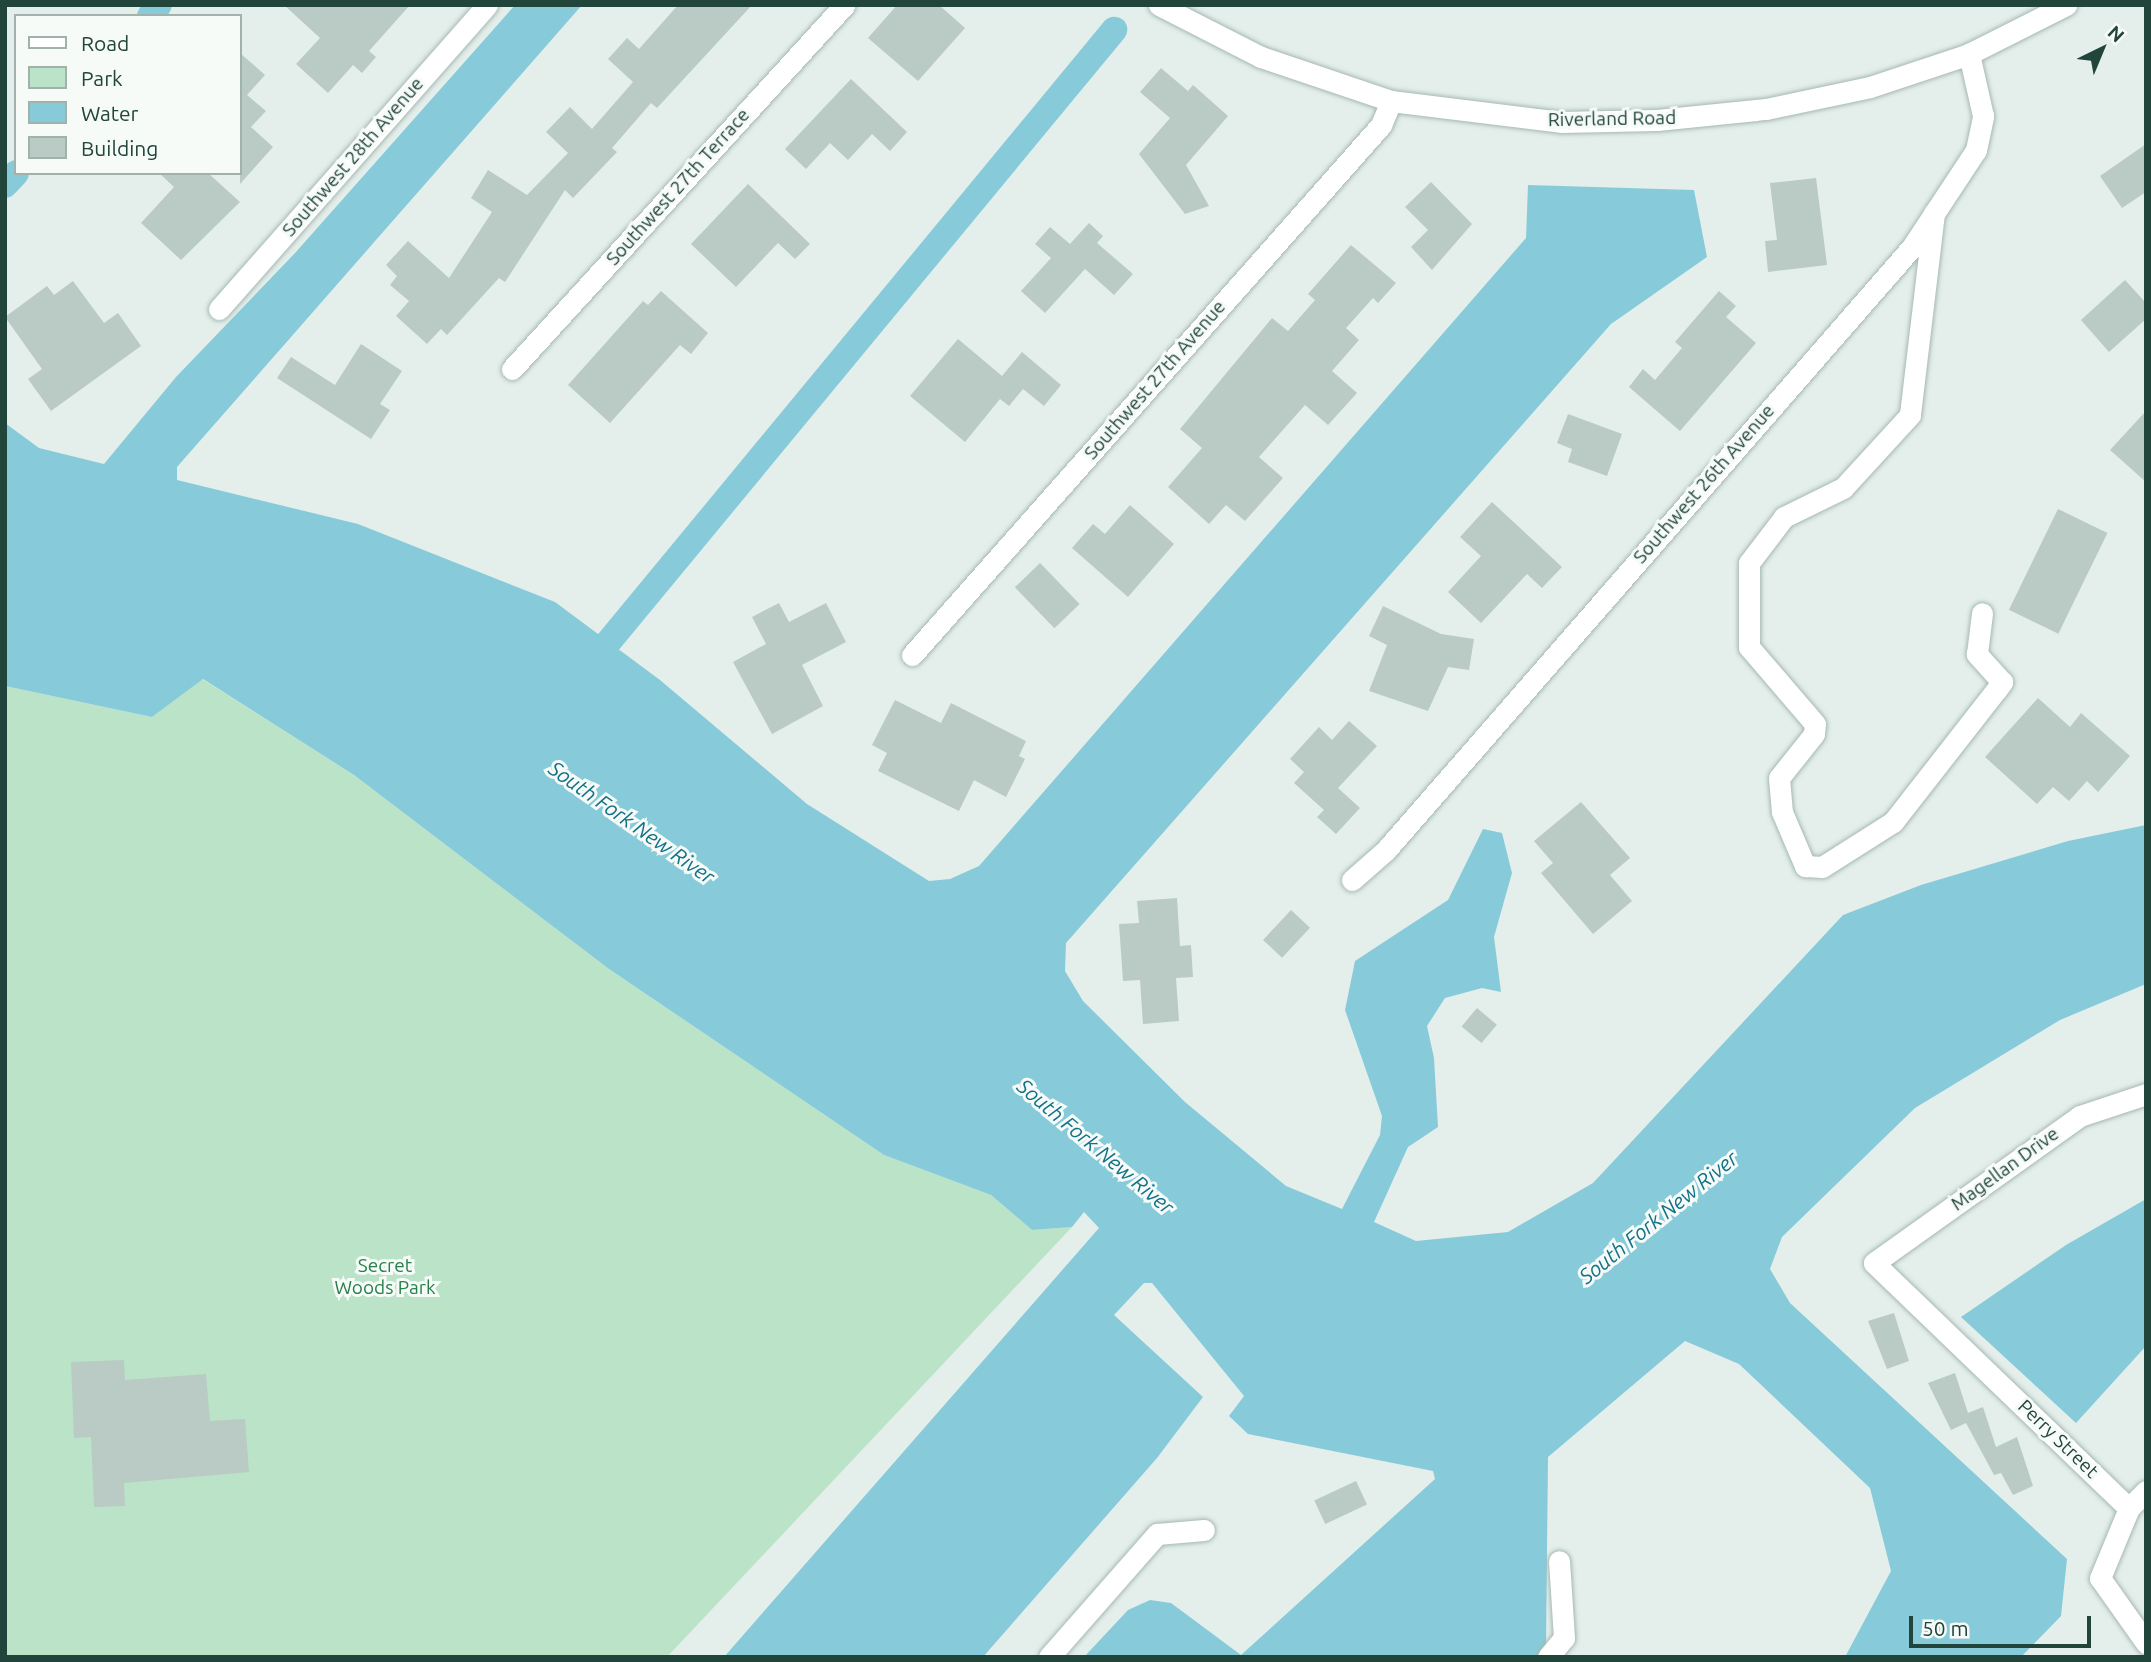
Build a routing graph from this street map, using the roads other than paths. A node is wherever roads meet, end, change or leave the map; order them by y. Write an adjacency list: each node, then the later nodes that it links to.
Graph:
1 (487, 5): 8 (street, Southwest 28th Avenue)
2 (844, 5): 9 (street, Southwest 27th Terrace)
3 (1159, 5): 6 (street, Riverland Road)
4 (2066, 5): 5 (street, Riverland Road)
5 (1969, 54): 6 (street, Riverland Road); 7 (street, Southwest 26th Avenue)
6 (1391, 101): 11 (street, Southwest 27th Avenue)
7 (1934, 213): 10 (street); 12 (street, Southwest 26th Avenue)
8 (219, 309)
9 (512, 369)
10 (1982, 613)
11 (912, 655)
12 (1352, 880)
13 (2146, 1094): 14 (street, Magellan Drive)
14 (1874, 1263): 16 (street, Perry Street)
15 (2146, 1491): 16 (street)
16 (2129, 1508): 19 (street)
17 (1204, 1530): 20 (street)
18 (1559, 1562): 21 (street)
19 (2146, 1643)
20 (1049, 1657)
21 (1548, 1657)

